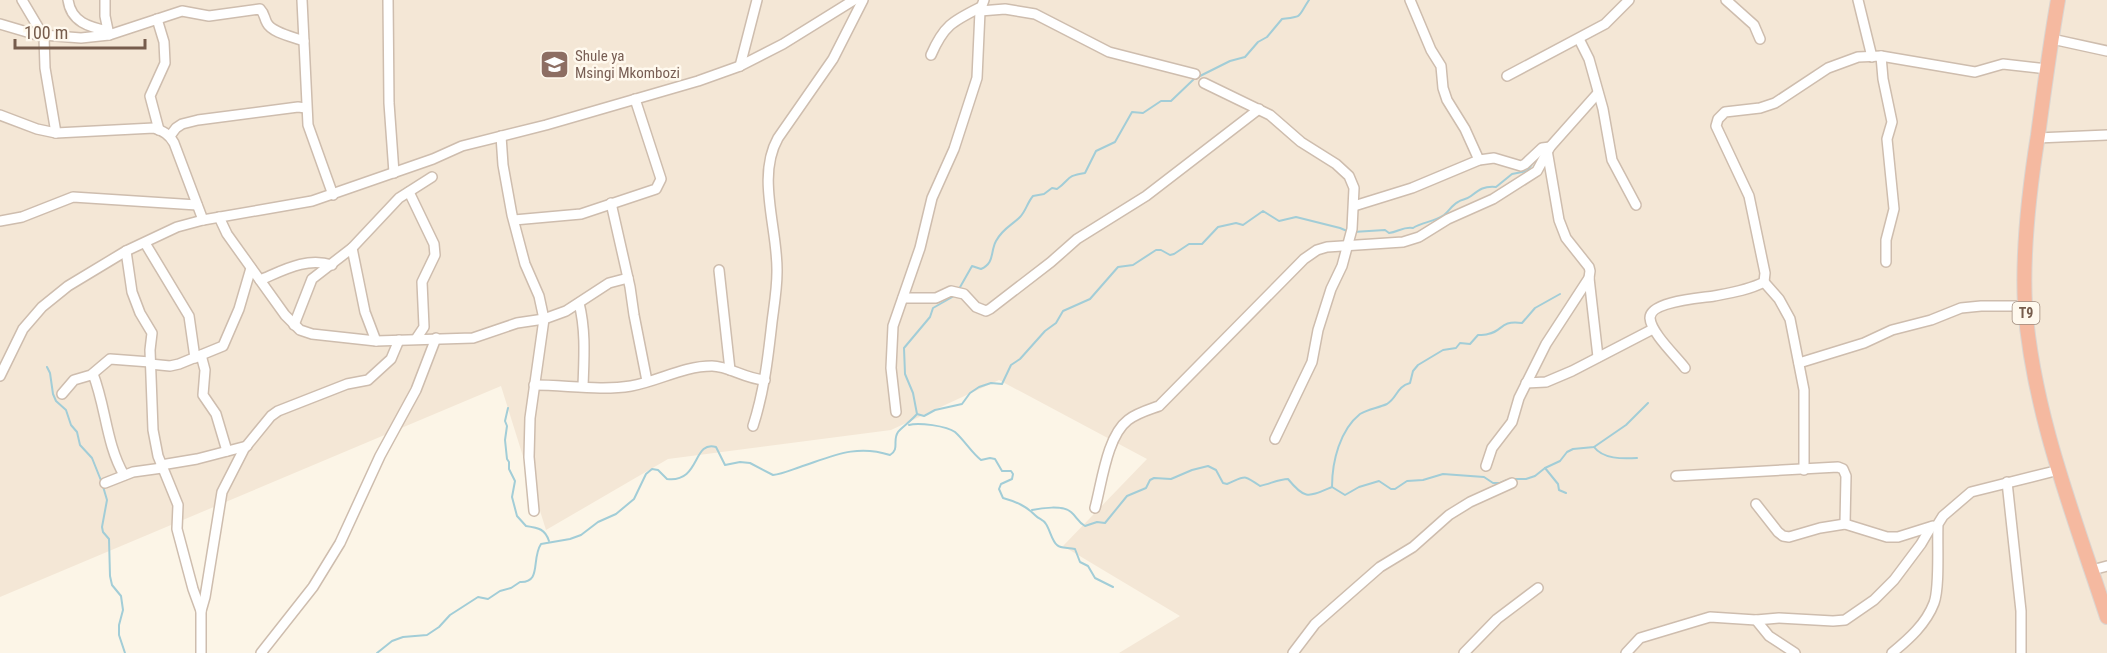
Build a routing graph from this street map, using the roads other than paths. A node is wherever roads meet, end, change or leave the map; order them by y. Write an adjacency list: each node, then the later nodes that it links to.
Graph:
1 (22, 0): 19 (street)
2 (69, 0): 18 (street)
3 (105, 0): 18 (street)
4 (302, 0): 23 (street)
5 (388, 0): 45 (street)
6 (757, 0): 27 (street)
7 (854, 0): 14 (street)
8 (863, 0): 87 (street)
9 (1410, 0): 44 (street)
10 (1629, 0): 20 (street)
11 (1726, 0): 21 (street)
12 (1858, 0): 26 (street)
13 (2058, 0): 22 (highway, T9)
14 (837, 5): 27 (street)
15 (982, 6): 25 (street); 29 (street); 69 (street)
16 (157, 19): 18 (street); 23 (street); 37 (street)
17 (0, 24): 19 (street)
18 (109, 33): 19 (street)
19 (44, 36): 38 (street)
20 (1579, 39): 30 (street); 32 (street)
21 (1760, 39)
22 (2052, 39): 24 (street); 28 (highway, T9)
23 (304, 41): 34 (street)
24 (2107, 51)
25 (931, 55)
26 (1876, 56): 28 (street); 61 (street); 68 (street)
27 (741, 66): 33 (street)
28 (2047, 69): 42 (highway, T9)
29 (1195, 74)
30 (1507, 76)
31 (1204, 83): 35 (street)
32 (1598, 93): 43 (street); 51 (street)
33 (635, 99): 41 (street); 49 (street)
34 (306, 108): 40 (street); 48 (street)
35 (1259, 109): 52 (street); 69 (street)
36 (0, 115): 38 (street)
37 (159, 130): 38 (street); 40 (street)
38 (56, 133)
39 (2107, 135): 42 (street)
40 (170, 136): 50 (street)
41 (501, 136): 45 (street); 55 (street)
42 (2037, 138): 71 (highway, T9)
43 (1549, 148): 44 (street); 58 (street); 66 (street)
44 (1479, 160): 52 (street)
45 (394, 173): 48 (street)
46 (432, 177): 47 (street)
47 (410, 192): 59 (street); 76 (street)
48 (333, 195): 53 (street)
49 (611, 203): 55 (street); 65 (street)
50 (197, 205): 54 (street); 56 (street)
51 (1635, 205)
52 (1354, 206): 58 (street)
53 (219, 217): 54 (street); 63 (street)
54 (203, 220): 57 (street)
55 (514, 220): 72 (street)
56 (0, 221)
57 (145, 243): 60 (street); 79 (street)
58 (1347, 246): 95 (street); 108 (street)
59 (352, 248): 62 (street); 78 (street)
60 (126, 251): 81 (street); 86 (street)
61 (1886, 262)
62 (332, 265): 67 (street); 73 (street)
63 (251, 268): 67 (street); 79 (street)
64 (719, 270): 84 (street)
65 (628, 278): 70 (street); 88 (street)
66 (1589, 278): 80 (street); 89 (street)
67 (260, 280): 73 (street)
68 (1764, 282): 74 (street); 82 (street)
69 (903, 298): 93 (street)
70 (579, 303): 72 (street); 91 (street)
71 (2025, 306): 82 (street); 101 (highway, T9)
72 (544, 319): 75 (street); 90 (street)
73 (294, 326): 78 (street)
74 (1653, 328): 80 (street); 83 (street)
75 (436, 338): 76 (street); 119 (street)
76 (416, 339): 77 (street)
77 (399, 340): 78 (street); 96 (street)
78 (376, 341)
79 (198, 357): 81 (street); 97 (street)
80 (1598, 357): 89 (street)
81 (150, 363): 85 (street); 98 (street)
82 (1799, 363): 100 (street)
83 (1685, 368)
84 (729, 370): 87 (street); 88 (street)
85 (93, 374): 92 (street); 102 (street)
86 (0, 376)
87 (765, 380): 94 (street)
88 (648, 381): 91 (street)
89 (1526, 383): 99 (street)
90 (534, 385): 91 (street); 109 (street)
91 (583, 386)
92 (62, 394)
93 (896, 412)
94 (753, 426)
95 (1275, 439)
96 (247, 446): 97 (street); 115 (street)
97 (227, 451): 98 (street)
98 (162, 466): 102 (street); 115 (street)
99 (1486, 466)
100 (1804, 470): 103 (street); 110 (street)
101 (2058, 470): 106 (street); 113 (highway, T9)
102 (123, 475): 104 (street)
103 (1676, 476)
104 (105, 483)
105 (1512, 483): 120 (street)
106 (2007, 483): 111 (street); 125 (street)
107 (1756, 504): 110 (street)
108 (1095, 508)
109 (534, 511)
110 (1845, 524): 111 (street)
111 (1935, 525): 117 (street); 124 (street)
112 (2107, 566): 113 (street)
113 (2092, 570): 116 (highway, T9)
114 (1538, 588): 121 (street)
115 (201, 611): 118 (street)
116 (2107, 617)
117 (1756, 620): 122 (street); 123 (street)
118 (201, 653)
119 (261, 653)
120 (1293, 653)
121 (1464, 653)
122 (1626, 653)
123 (1795, 653)
124 (1892, 653)
125 (2021, 653)

